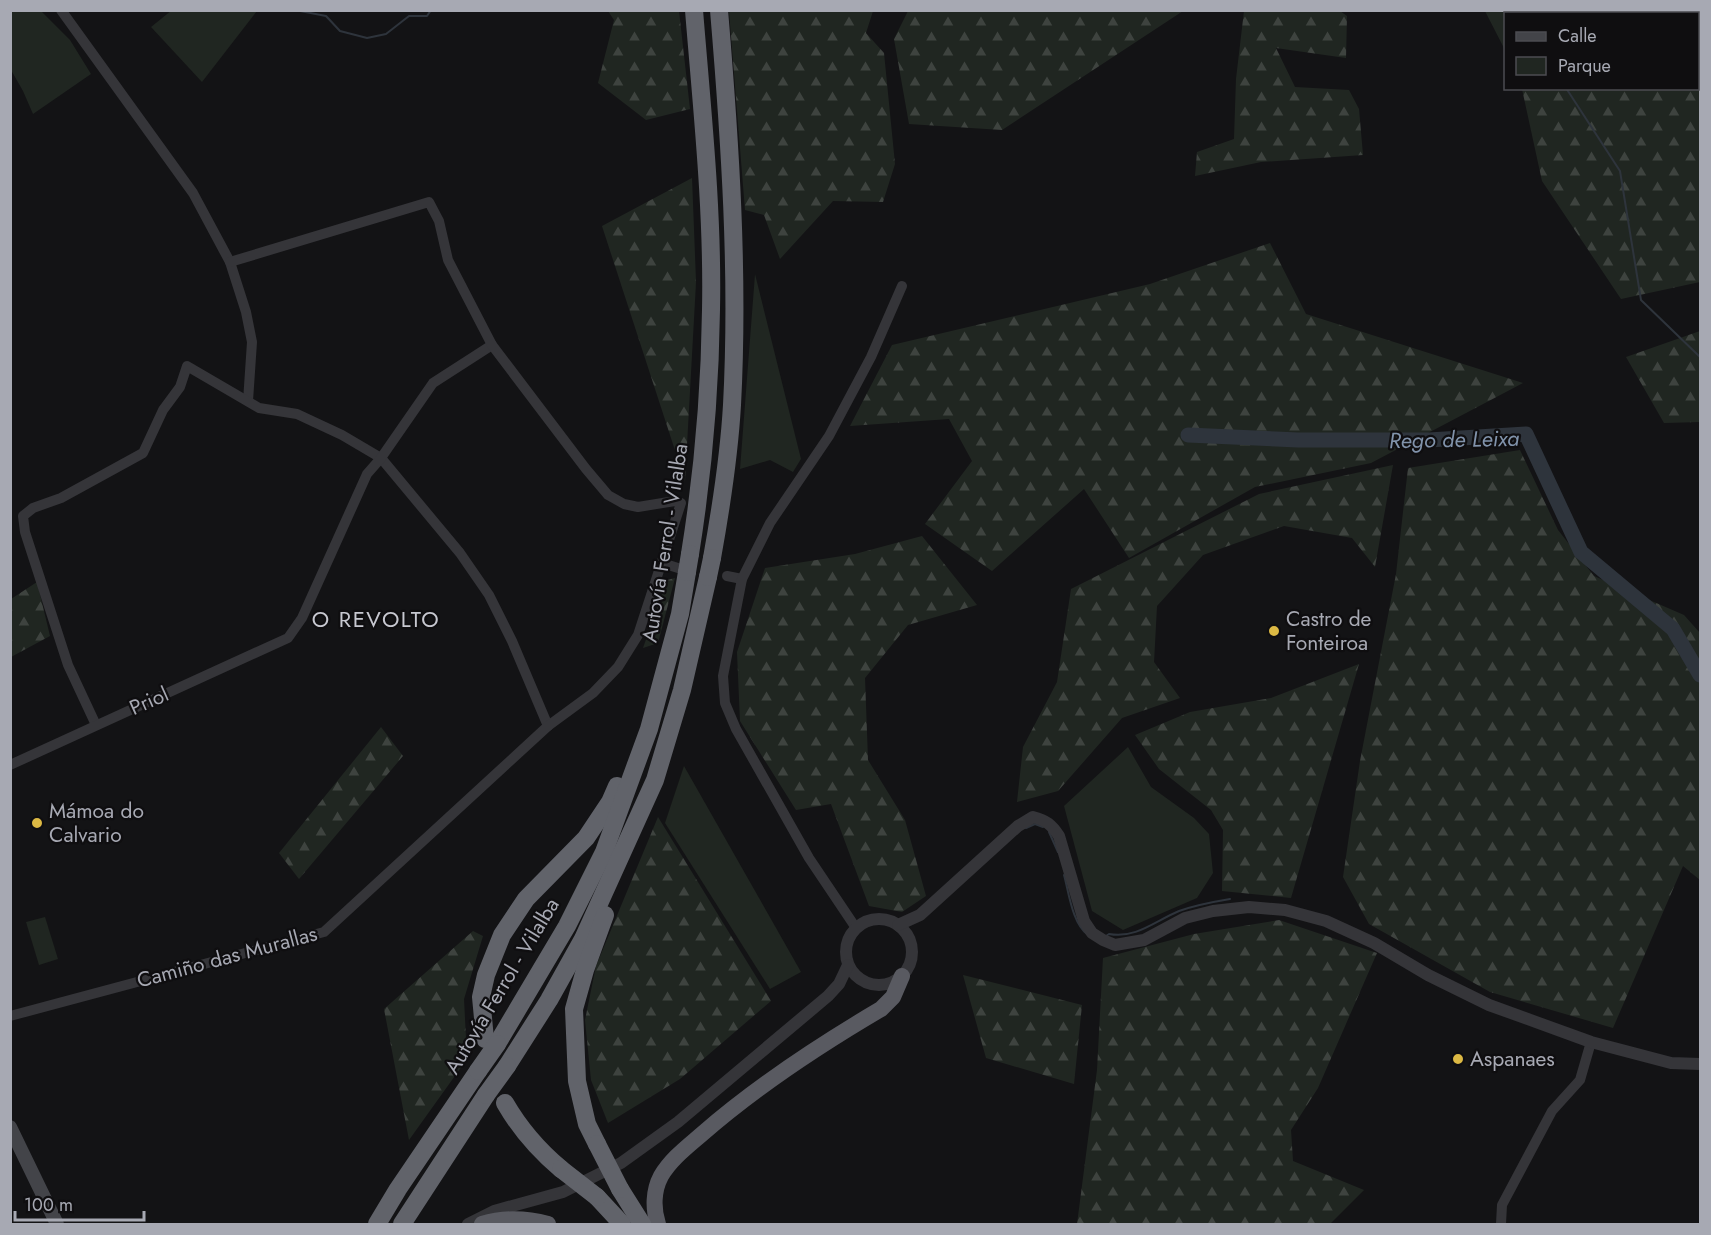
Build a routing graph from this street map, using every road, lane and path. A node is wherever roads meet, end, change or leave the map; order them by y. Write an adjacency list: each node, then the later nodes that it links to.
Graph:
1 (61, 10): 4 (street)
2 (694, 10): 10 (highway, Autovía Ferrol - Vilalba)
3 (719, 10): 17 (highway, Autovía Ferrol - Vilalba, bridge)
4 (230, 262): 6 (street); 7 (street)
5 (902, 286): 12 (street)
6 (492, 345): 8 (street); 9 (street, Camiño das Murallas)
7 (248, 401): 8 (street); 13 (street)
8 (381, 458): 13 (street, Priol); 14 (street)
9 (663, 563): 10 (street); 14 (street, Camiño das Murallas)
10 (685, 565): 15 (highway, Autovía Ferrol - Vilalba)
11 (727, 576): 12 (street)
12 (742, 579): 20 (street)
13 (96, 725): 16 (street, Priol)
14 (548, 726): 26 (street, Camiño das Murallas)
15 (649, 729): 27 (highway, Autovía Ferrol - Vilalba); 27 (highway)
16 (10, 765)
17 (632, 832): 34 (highway, Autovía Ferrol - Vilalba, bridge); 39 (highway, bridge)
18 (920, 915): 19 (street); 21 (street); 28 (street)
19 (898, 925): 20 (street); 21 (street)
20 (856, 928): 22 (street)
21 (911, 943): 23 (street)
22 (848, 965): 24 (street); 25 (street)
23 (902, 976): 24 (street); 40 (highway)
24 (863, 982): 25 (street)
25 (828, 996): 35 (street)
26 (10, 1016)
27 (491, 1041): 33 (highway, Autovía Ferrol - Vilalba, bridge)
28 (1591, 1042): 29 (street); 41 (street)
29 (1701, 1064)
30 (505, 1102): 38 (highway, bridge)
31 (10, 1127): 32 (main road)
32 (57, 1224)
33 (377, 1224)
34 (402, 1224)
35 (468, 1224)
36 (482, 1224): 37 (highway)
37 (548, 1224)
38 (622, 1224)
39 (642, 1224)
40 (658, 1224)
41 (1501, 1224)

